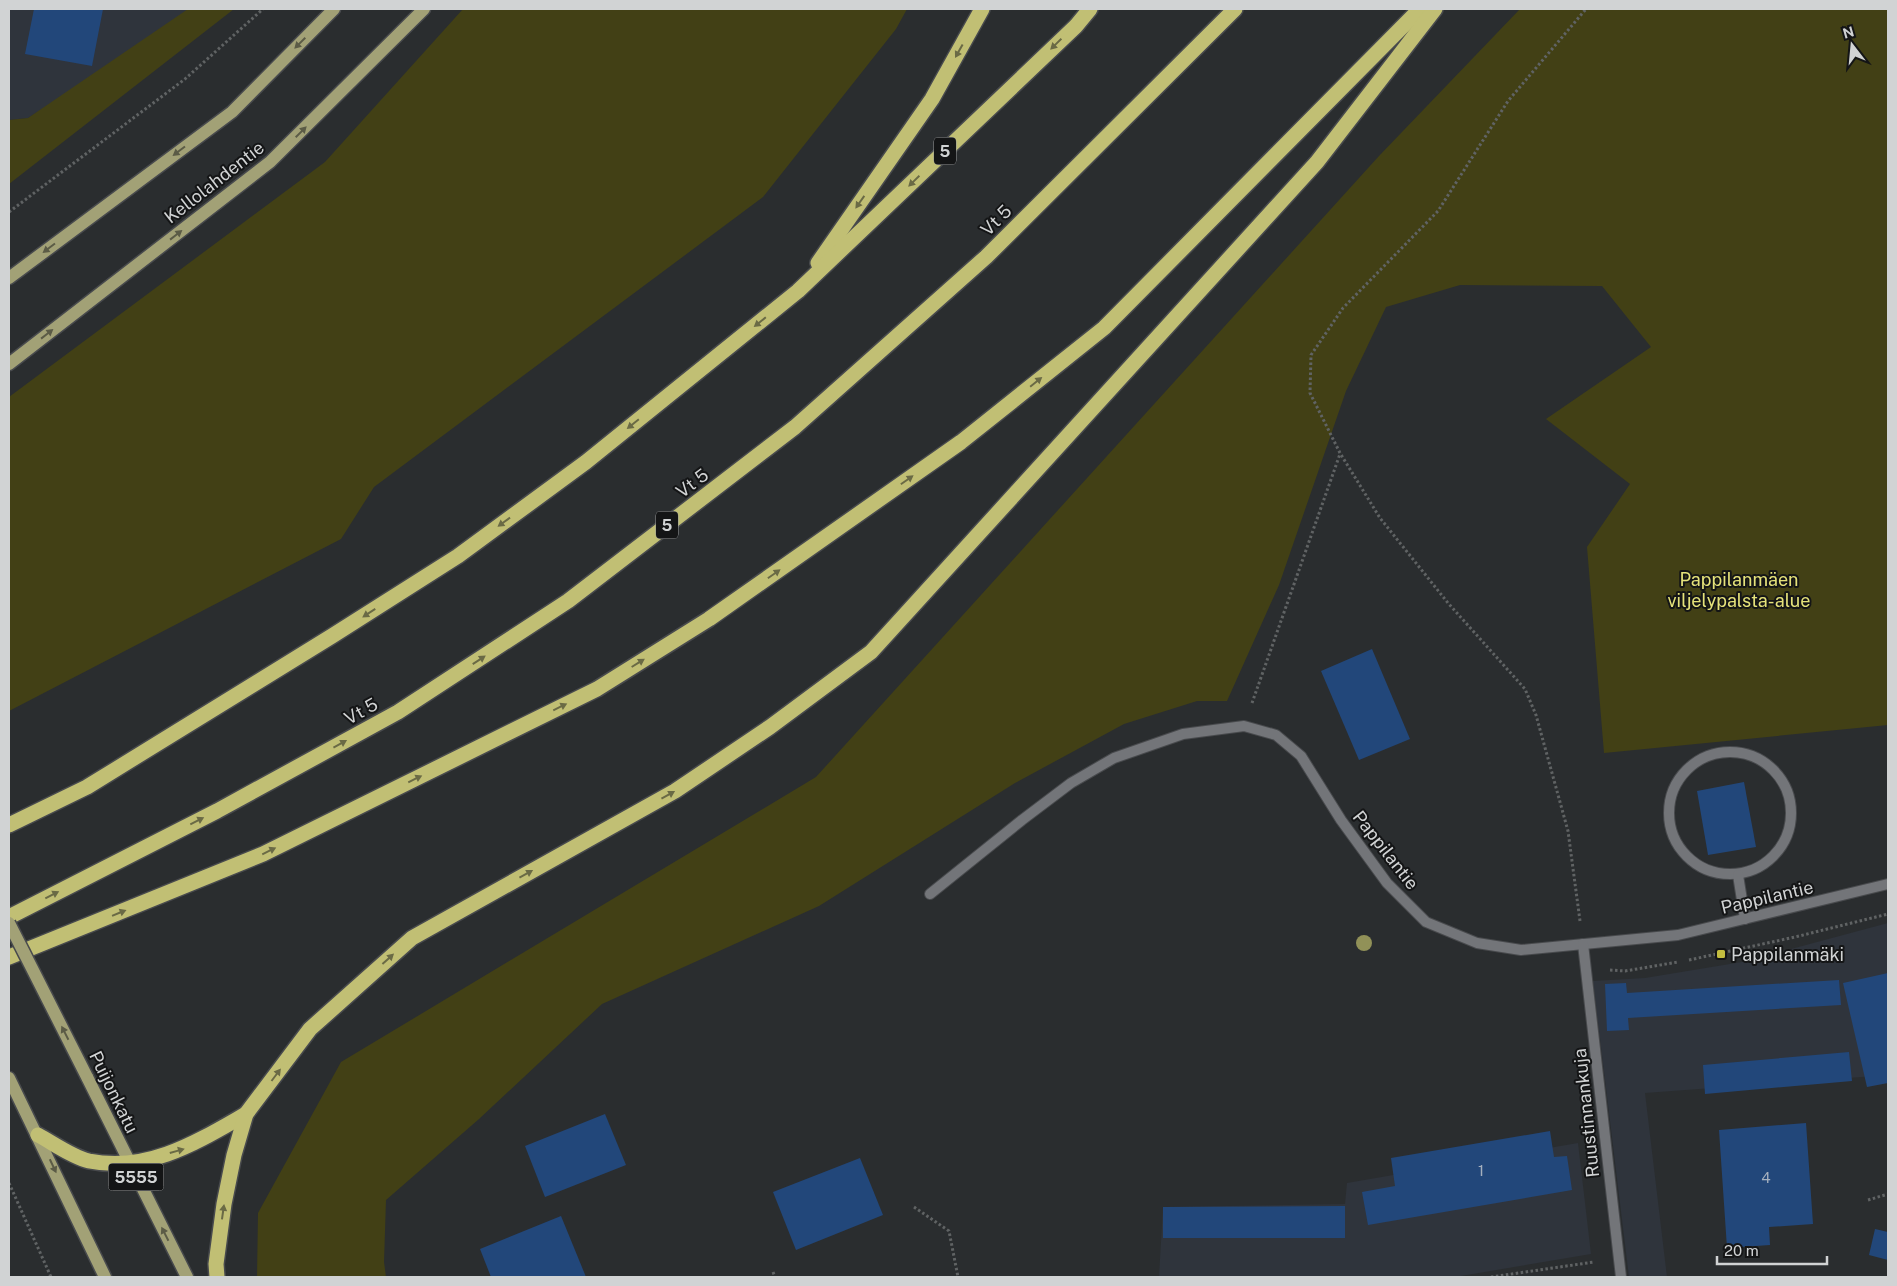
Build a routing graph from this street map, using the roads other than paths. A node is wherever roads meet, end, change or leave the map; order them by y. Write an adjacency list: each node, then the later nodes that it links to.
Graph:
1 (334, 9): 8 (main road, one-way to 8)
2 (424, 9): 10 (main road, Kellolahdentie, one-way to 2)
3 (982, 9): 9 (highway, one-way to 9)
4 (1090, 9): 9 (highway, 5, one-way to 9)
5 (1235, 9): 15 (highway, Vt 5 / 5, one-way to 5)
6 (1420, 9): 19 (highway, one-way to 6)
7 (1435, 9): 21 (highway, one-way to 7)
8 (9, 278)
9 (798, 292): 11 (highway, 5, one-way to 11)
10 (9, 364)
11 (9, 826)
12 (1738, 875): 12 (street); 16 (street)
13 (1888, 884): 16 (street, Pappilantie)
14 (930, 894): 18 (street, Pappilantie)
15 (9, 917)
16 (1745, 919): 18 (street, Pappilantie)
17 (9, 923): 23 (main road, Puijonkatu / 5555, one-way to 17, bridge)
18 (1583, 944): 27 (street, Ruustinnankuja)
19 (9, 957)
20 (9, 1078): 22 (main road)
21 (246, 1114): 23 (highway, one-way to 21); 26 (highway, one-way to 21)
22 (38, 1135): 23 (highway); 24 (main road, one-way to 24)
23 (130, 1164): 25 (main road, Puijonkatu / 5555, one-way to 23)
24 (105, 1277)
25 (188, 1277)
26 (217, 1277)
27 (1621, 1277)

